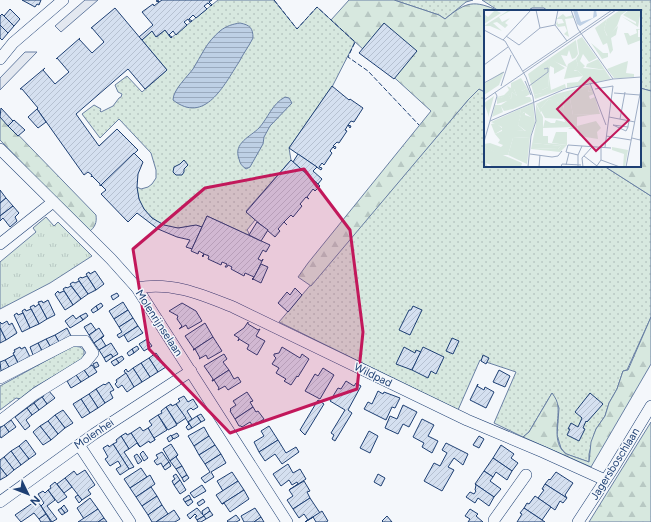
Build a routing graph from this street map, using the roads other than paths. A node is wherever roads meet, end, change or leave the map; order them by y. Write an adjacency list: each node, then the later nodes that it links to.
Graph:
1 (63, 0): 2 (street)
2 (0, 59)
3 (0, 149): 4 (street, Molenrijnselaan)
4 (53, 202): 5 (street); 6 (street, Molenrijnselaan)
5 (0, 244)
6 (138, 288): 7 (street, Molenrijnselaan); 13 (street, Wildpad)
7 (191, 371): 11 (street, Molenhei); 16 (street, Molenrijnselaan)
8 (0, 378): 10 (street)
9 (651, 406): 13 (street, Jagersboschlaan)
10 (0, 421)
11 (78, 444): 14 (street, Molenhei); 15 (street)
12 (526, 475): 17 (street)
13 (606, 480): 18 (street, Jagersboschlaan)
14 (0, 502)
15 (130, 522)
16 (287, 522)
17 (494, 522)
18 (578, 522)

